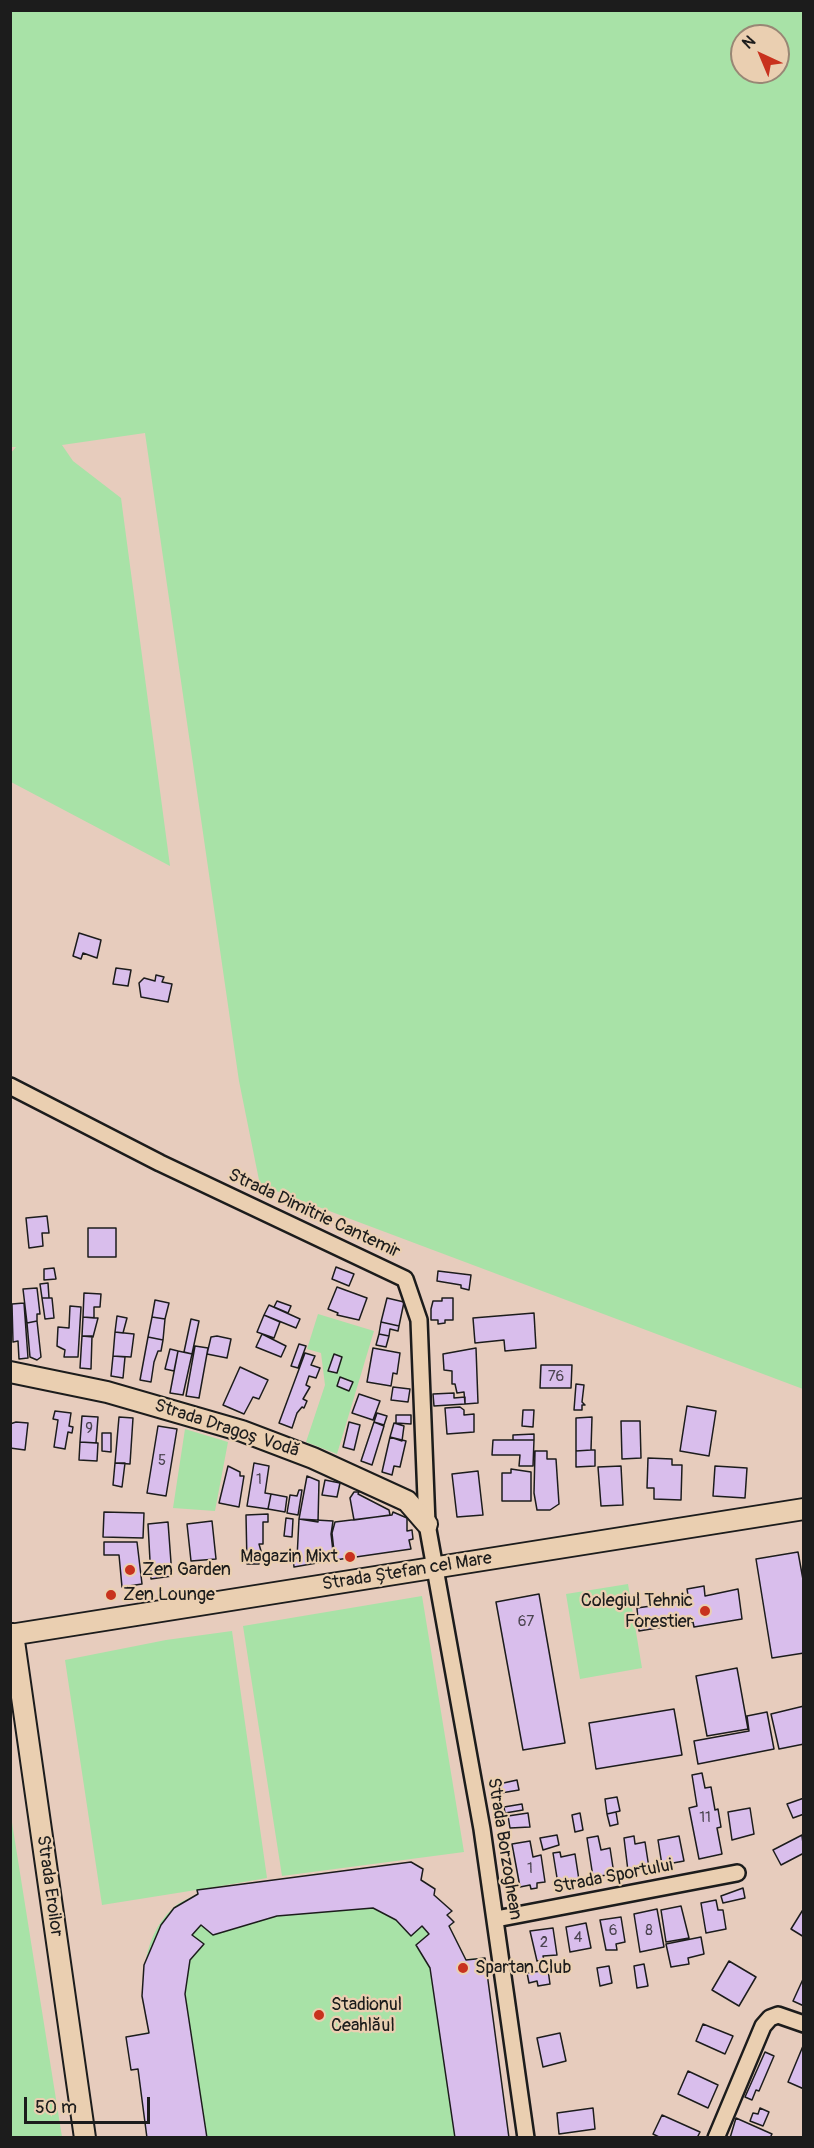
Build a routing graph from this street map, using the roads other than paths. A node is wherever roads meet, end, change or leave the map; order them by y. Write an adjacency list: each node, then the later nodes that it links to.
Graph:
1 (10, 1086): 4 (street, Strada Dimitrie Cantemir)
2 (10, 1372): 4 (street, Strada Dragoș Vodă)
3 (804, 1509): 5 (street, Strada Ștefan cel Mare)
4 (428, 1524): 5 (street, Strada Dimitrie Cantemir)
5 (435, 1567): 6 (street, Strada Ștefan cel Mare); 8 (street, Strada Borzoghean)
6 (12, 1634): 10 (street, Strada Eroilor)
7 (737, 1873): 8 (street, Strada Sportului)
8 (496, 1919): 11 (street, Strada Borzoghean)
9 (804, 2024): 12 (street)
10 (84, 2138)
11 (526, 2138)
12 (716, 2138)

